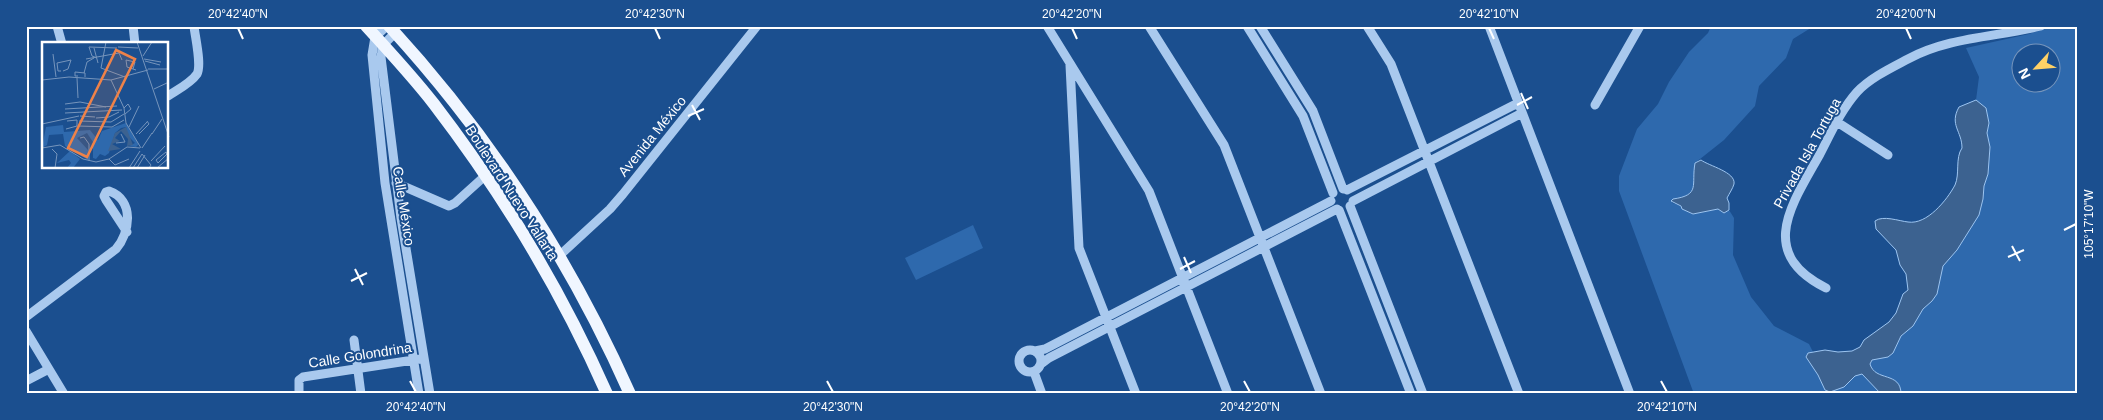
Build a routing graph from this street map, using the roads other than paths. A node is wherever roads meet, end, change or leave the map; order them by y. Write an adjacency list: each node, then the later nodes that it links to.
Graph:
1 (58, 26): 16 (street)
2 (133, 26): 17 (street)
3 (194, 26): 19 (street)
4 (366, 26): 15 (main road, Boulevard Nuevo Vallarta)
5 (757, 26): 35 (street, Avenida México)
6 (1046, 26): 18 (street)
7 (1149, 26): 34 (street)
8 (1247, 26): 30 (street)
9 (1260, 26): 29 (street)
10 (1367, 26): 24 (street)
11 (1489, 26): 20 (street)
12 (1640, 26): 21 (street)
13 (2041, 26): 23 (street, Privada Isla Tortuga)
14 (390, 29): 15 (street); 35 (main road, Boulevard Nuevo Vallarta)
15 (379, 41): 27 (main road, Boulevard Nuevo Vallarta); 28 (street, Calle México); 44 (street, Calle México)
16 (62, 42)
17 (135, 42)
18 (1070, 64): 36 (street); 39 (street)
19 (169, 95)
20 (1518, 103): 22 (street); 24 (street)
21 (1596, 105)
22 (1522, 114): 26 (street); 64 (street)
23 (1837, 122): 25 (street); 37 (street, Privada Isla Tortuga)
24 (1424, 150): 26 (street); 29 (street)
25 (1888, 154)
26 (1430, 161): 31 (street); 63 (street)
27 (486, 175): 28 (street); 55 (main road, Boulevard Nuevo Vallarta)
28 (396, 183): 43 (street, Calle México)
29 (1345, 189): 30 (street); 31 (street)
30 (1332, 197): 32 (street); 34 (street)
31 (1351, 204): 32 (street); 62 (street)
32 (1338, 210): 34 (street); 61 (street)
33 (127, 232): 38 (street)
34 (1262, 242): 36 (street); 60 (street)
35 (560, 255): 56 (main road, Boulevard Nuevo Vallarta)
36 (1185, 282): 39 (street); 59 (street)
37 (1826, 288)
38 (26, 318)
39 (1108, 322): 42 (street); 45 (street); 58 (street)
40 (26, 331): 46 (street)
41 (354, 340): 47 (street)
42 (1034, 351): 45 (street); 48 (street)
43 (425, 359): 44 (street, Calle Golondrina); 54 (street, Calle México)
44 (414, 360): 47 (street, Calle Golondrina); 53 (street, Calle México)
45 (1041, 364): 48 (street)
46 (49, 369): 49 (street); 50 (street)
47 (358, 369): 51 (street, Calle Golondrina); 52 (street)
48 (1034, 372): 57 (street)
49 (26, 381)
50 (64, 394)
51 (299, 394)
52 (361, 394)
53 (419, 394)
54 (430, 394)
55 (608, 394)
56 (630, 394)
57 (1042, 394)
58 (1136, 394)
59 (1228, 394)
60 (1321, 394)
61 (1411, 394)
62 (1423, 394)
63 (1519, 394)
64 (1630, 394)

